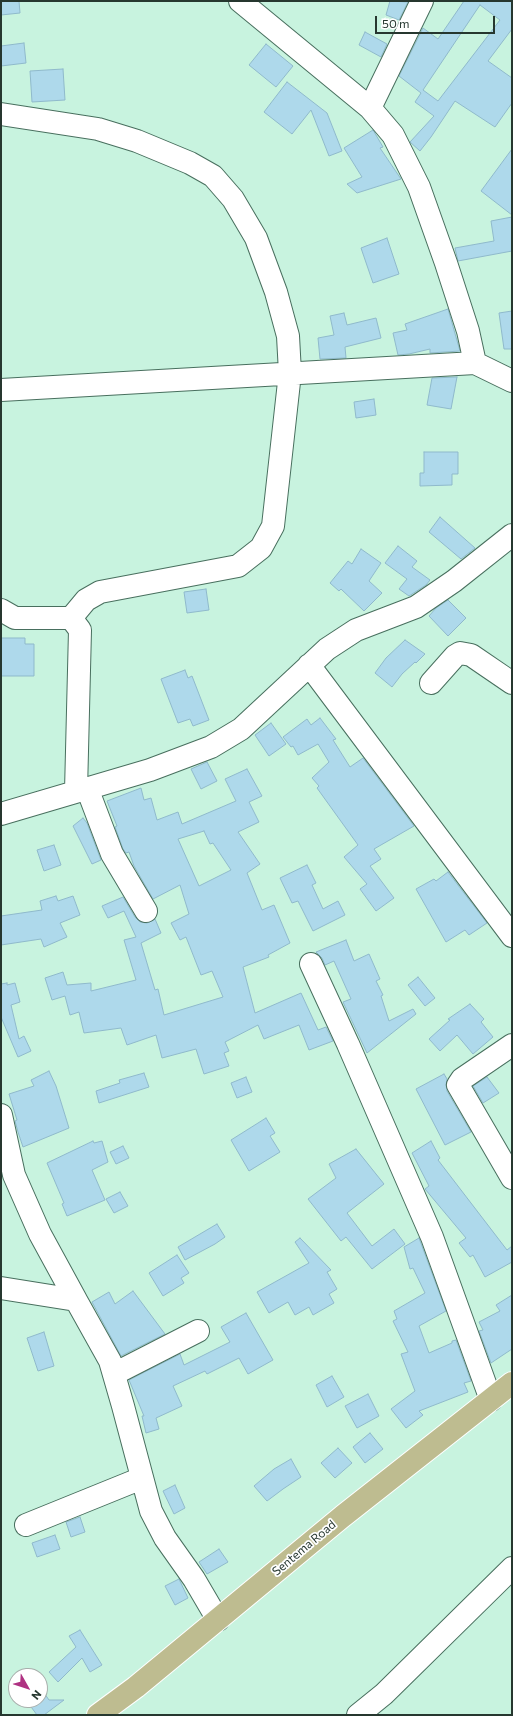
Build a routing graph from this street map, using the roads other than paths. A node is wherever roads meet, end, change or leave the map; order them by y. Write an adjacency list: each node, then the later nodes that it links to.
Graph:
1 (240, 1): 3 (street)
2 (422, 1): 3 (street)
3 (370, 108): 5 (street)
4 (1, 114): 6 (street)
5 (475, 363): 6 (street); 7 (street)
6 (290, 373): 8 (street); 11 (street)
7 (512, 382)
8 (1, 390)
9 (512, 534): 12 (street)
10 (1, 610): 11 (street)
11 (71, 618): 15 (street)
12 (309, 665): 15 (street); 18 (street)
13 (431, 683): 14 (street)
14 (512, 683)
15 (81, 790): 16 (street); 17 (street)
16 (1, 814)
17 (146, 911)
18 (512, 936)
19 (311, 964): 28 (street)
20 (512, 1045): 22 (street)
21 (1, 1115): 24 (street)
22 (512, 1178)
23 (1, 1288): 24 (street)
24 (76, 1300): 26 (street)
25 (198, 1331): 26 (street)
26 (114, 1374): 29 (street)
27 (512, 1383): 28 (main road, Sentema Road)
28 (491, 1400): 32 (main road, Sentema Road)
29 (142, 1478): 30 (street); 32 (street)
30 (26, 1525)
31 (512, 1568): 34 (street)
32 (218, 1620): 33 (main road, Sentema Road)
33 (98, 1715)
34 (358, 1715)

